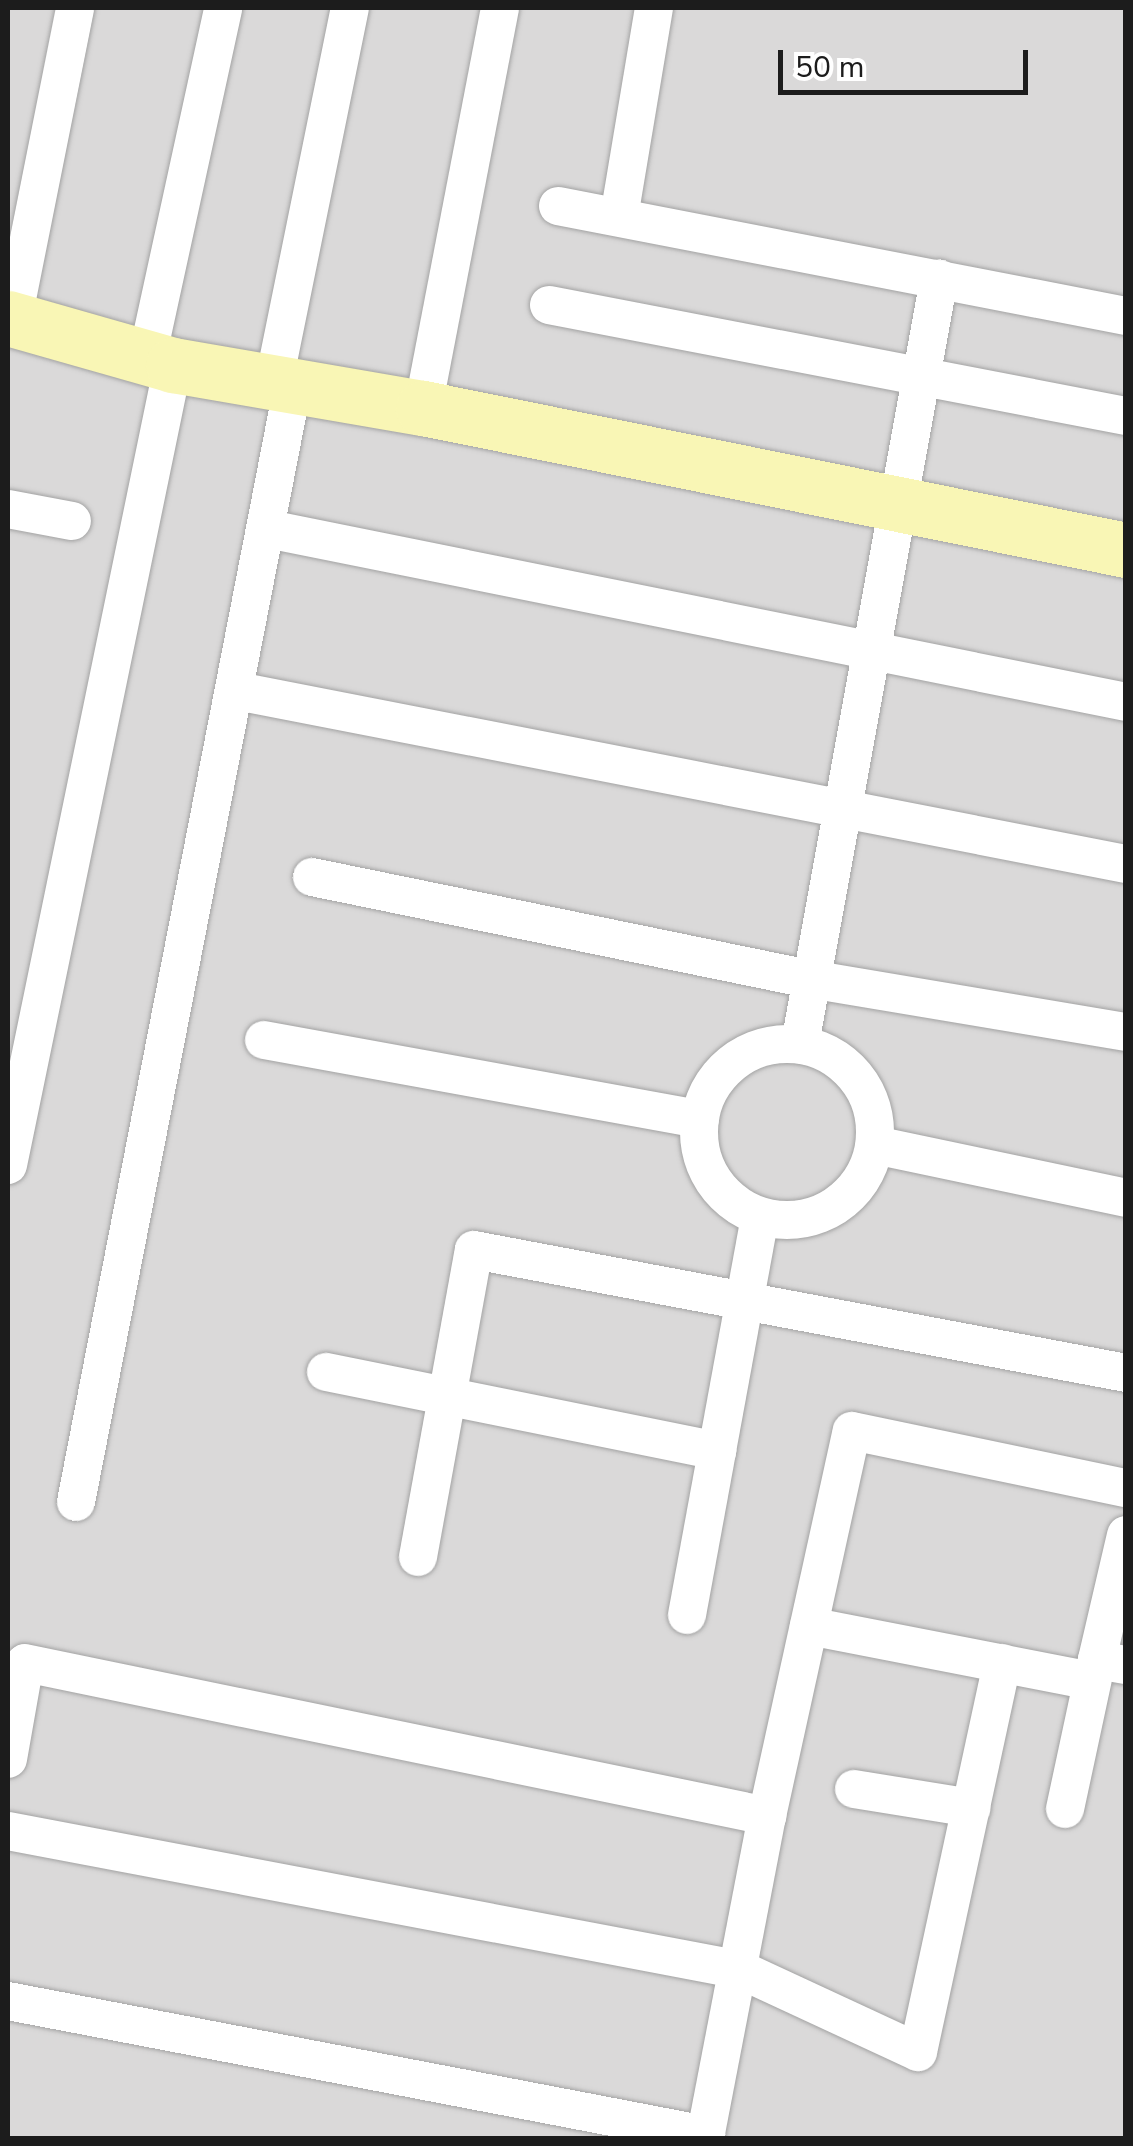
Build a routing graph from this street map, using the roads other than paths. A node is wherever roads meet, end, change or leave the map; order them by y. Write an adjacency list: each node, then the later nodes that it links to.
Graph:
1 (76, 8): 11 (street)
2 (222, 8): 12 (street)
3 (350, 8): 14 (street)
4 (500, 8): 15 (street)
5 (654, 8): 7 (street)
6 (558, 206): 7 (street)
7 (619, 217): 8 (street)
8 (940, 279): 10 (street); 13 (street)
9 (549, 305): 13 (street)
10 (1126, 316)
11 (10, 319): 12 (street)
12 (160, 362): 14 (street); 34 (street)
13 (918, 374): 16 (street); 17 (street)
14 (284, 383): 15 (street); 20 (street)
15 (423, 408): 17 (street)
16 (1126, 416)
17 (894, 505): 21 (street); 22 (street)
18 (8, 509): 19 (street)
19 (72, 521)
20 (268, 530): 22 (street); 23 (street)
21 (1126, 550)
22 (866, 654): 24 (street); 25 (street)
23 (237, 691): 25 (street); 43 (street)
24 (1126, 702)
25 (840, 813): 26 (street); 28 (street)
26 (1126, 864)
27 (312, 877): 28 (street)
28 (809, 980): 29 (street); 31 (street)
29 (1126, 1032)
30 (264, 1040): 32 (street)
31 (800, 1044): 32 (street); 33 (street)
32 (700, 1120): 36 (street)
33 (875, 1144): 35 (street); 36 (street)
34 (8, 1165)
35 (1126, 1198)
36 (760, 1216): 37 (street)
37 (745, 1299): 39 (street); 40 (street); 41 (street)
38 (326, 1372): 40 (street)
39 (1126, 1374)
40 (447, 1396): 41 (street); 45 (street)
41 (718, 1451): 46 (street)
42 (1126, 1488): 47 (street)
43 (76, 1502)
44 (1126, 1535): 49 (street)
45 (418, 1557)
46 (686, 1615)
47 (809, 1626): 48 (street); 54 (street)
48 (1002, 1663): 49 (street); 52 (street)
49 (1105, 1669): 53 (street)
50 (8, 1759): 54 (street)
51 (854, 1788): 52 (street)
52 (971, 1808): 56 (street)
53 (1065, 1809)
54 (767, 1816): 56 (street)
55 (8, 1831): 56 (street)
56 (741, 1970): 58 (street)
57 (8, 2000): 58 (street)
58 (706, 2137)

